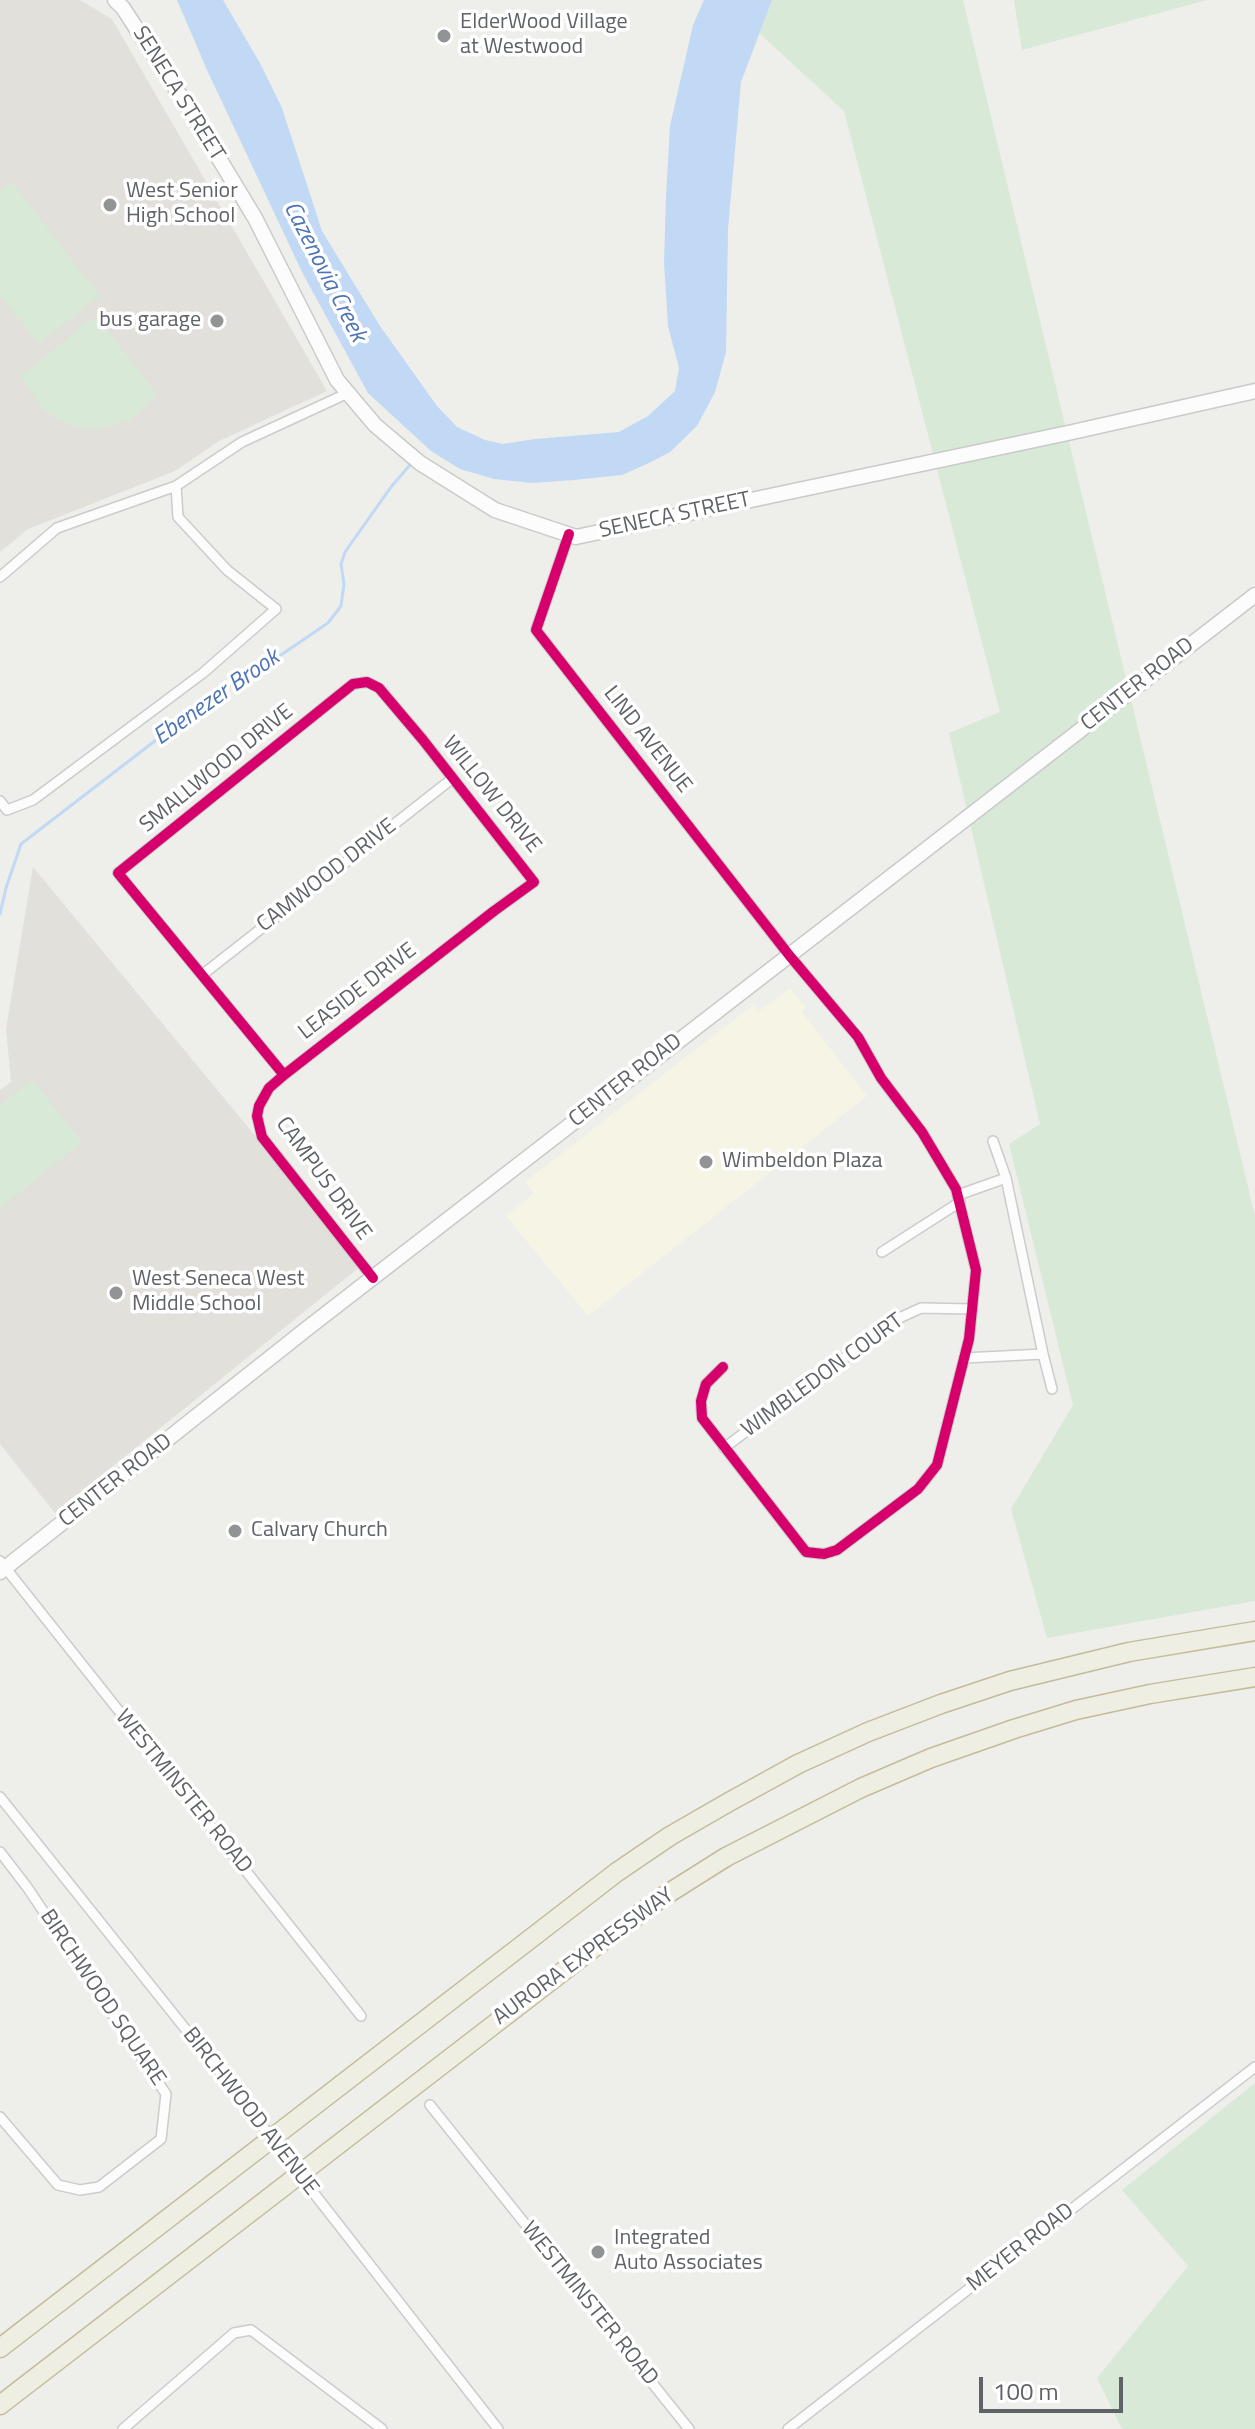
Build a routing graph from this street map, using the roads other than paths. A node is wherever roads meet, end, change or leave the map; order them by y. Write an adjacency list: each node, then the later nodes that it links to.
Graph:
1 (115, 0): 3 (main road, SENECA STREET)
2 (1255, 391): 5 (main road, SENECA STREET)
3 (348, 393): 4 (street); 5 (main road, SENECA STREET)
4 (176, 486): 6 (street); 10 (street)
5 (569, 534): 12 (street, LIND AVENUE)
6 (0, 577)
7 (1253, 601): 12 (main road, CENTER ROAD)
8 (384, 695): 9 (street, WILLOW DRIVE); 13 (street, SMALLWOOD DRIVE)
9 (453, 778): 11 (street, WILLOW DRIVE); 13 (street, CAMWOOD DRIVE)
10 (0, 801)
11 (456, 940): 14 (street, LEASIDE DRIVE)
12 (789, 955): 17 (street, WIMBLEDON COURT); 19 (main road, CENTER ROAD)
13 (202, 975): 14 (street)
14 (284, 1075): 19 (street, CAMPUS DRIVE)
15 (993, 1141): 16 (street)
16 (1006, 1178): 17 (street); 21 (street)
17 (959, 1198): 18 (street); 20 (street, WIMBLEDON COURT)
18 (882, 1252)
19 (373, 1278): 26 (main road, CENTER ROAD)
20 (972, 1309): 22 (street, WIMBLEDON COURT); 25 (street, WIMBLEDON COURT)
21 (1043, 1354): 22 (street); 24 (street)
22 (964, 1358): 25 (street, WIMBLEDON COURT)
23 (723, 1367): 25 (street, WIMBLEDON COURT)
24 (1052, 1389)
25 (724, 1448)
26 (2, 1567): 31 (street, WESTMINSTER ROAD)
27 (1255, 1631): 35 (highway, AURORA EXPRESSWAY)
28 (1255, 1677): 36 (highway, AURORA EXPRESSWAY)
29 (0, 1797): 41 (street, BIRCHWOOD AVENUE, bridge)
30 (0, 1852): 34 (street, BIRCHWOOD SQUARE)
31 (361, 2016)
32 (1255, 2067): 43 (street, MEYER ROAD)
33 (430, 2105): 42 (street, WESTMINSTER ROAD)
34 (0, 2117)
35 (0, 2348)
36 (40, 2373): 37 (highway, AURORA EXPRESSWAY); 38 (highway)
37 (0, 2405)
38 (0, 2416)
39 (123, 2429): 40 (street)
40 (382, 2429)
41 (498, 2429)
42 (689, 2429)
43 (788, 2429)

